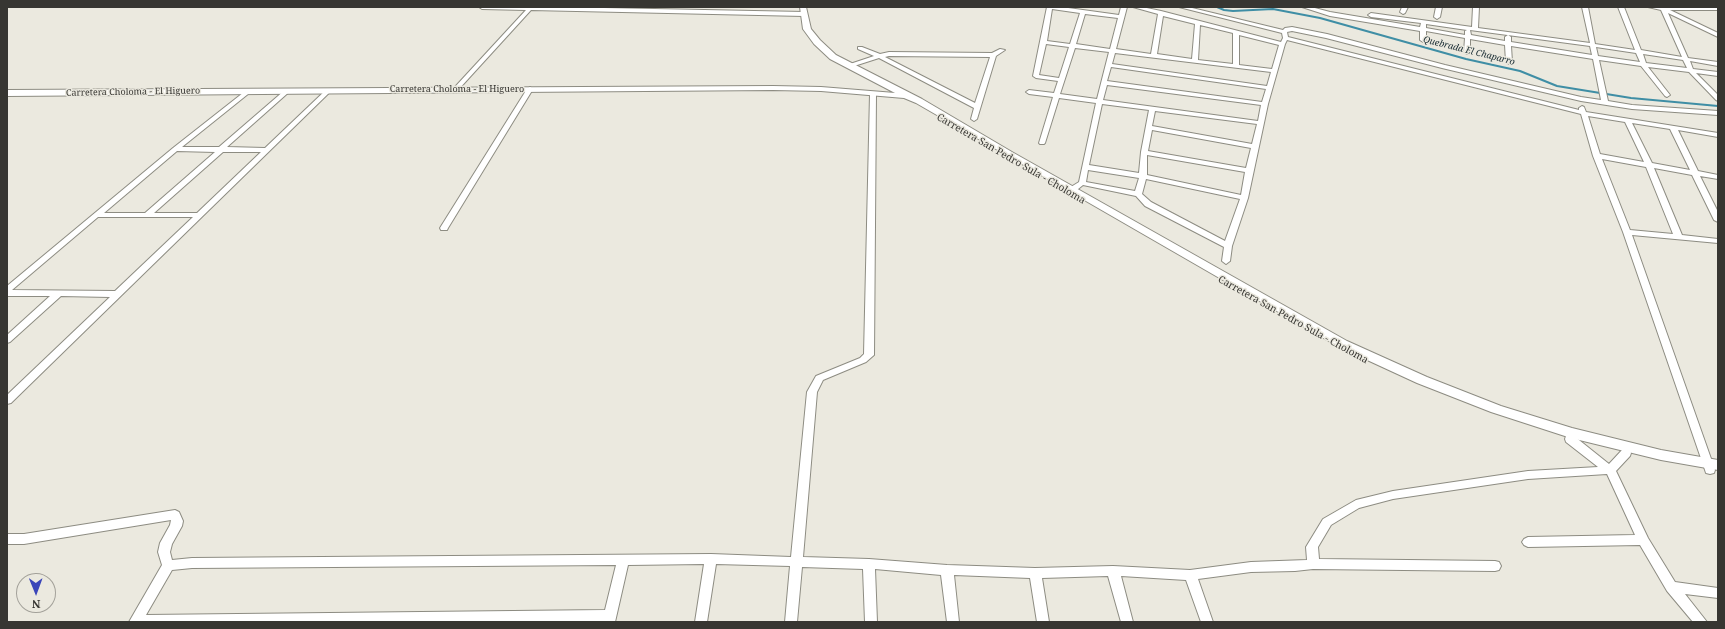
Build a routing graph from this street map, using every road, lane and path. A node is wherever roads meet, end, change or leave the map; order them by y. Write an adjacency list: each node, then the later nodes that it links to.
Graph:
1 (482, 7): 2 (street)
2 (531, 7): 16 (street); 63 (street)
3 (1124, 7): 19 (street)
4 (1136, 7): 18 (street)
5 (1182, 7): 29 (street)
6 (1305, 7): 25 (street)
7 (1315, 7): 22 (street)
8 (1439, 7): 20 (street)
9 (1476, 7): 24 (street)
10 (1585, 7): 36 (street)
11 (1621, 7): 42 (street)
12 (1651, 7): 13 (street)
13 (1661, 8): 14 (street); 28 (street); 47 (street)
14 (1694, 8): 15 (street)
15 (1718, 8)
16 (804, 10): 53 (main road, Carretera San Pedro Sula - Choloma)
17 (1083, 12): 19 (street); 33 (street); 37 (street)
18 (1161, 13): 21 (street); 44 (street)
19 (1121, 17): 40 (street)
20 (1437, 17)
21 (1198, 22): 26 (street); 48 (street)
22 (1423, 22): 23 (street); 25 (street)
23 (1468, 28): 24 (street); 30 (street)
24 (1475, 29): 27 (street)
25 (1423, 30): 30 (street); 31 (street)
26 (1236, 32): 35 (street); 51 (street)
27 (1509, 34): 34 (street); 36 (street)
28 (1717, 34): 32 (street)
29 (1285, 35): 35 (street); 55 (street); 59 (street)
30 (1467, 36): 34 (street); 41 (street)
31 (1423, 40)
32 (1718, 40)
33 (1044, 42): 37 (street); 60 (street)
34 (1508, 43): 46 (street); 49 (street)
35 (1282, 44): 56 (street)
36 (1594, 45): 42 (street); 46 (street)
37 (1074, 46): 40 (street); 60 (street)
38 (860, 48): 45 (street)
39 (1002, 50): 43 (street)
40 (1113, 51): 44 (street); 54 (street)
41 (1467, 52)
42 (1639, 52): 47 (street); 52 (street)
43 (993, 55): 45 (street); 79 (street)
44 (1154, 55): 48 (street)
45 (879, 56): 53 (street); 79 (street)
46 (1597, 58): 52 (street); 77 (street)
47 (1686, 58): 50 (street); 57 (street)
48 (1195, 60): 51 (street)
49 (1509, 62)
50 (1718, 64)
51 (1236, 65): 56 (street)
52 (1644, 65): 57 (street); 71 (street)
53 (849, 66): 72 (main road, Carretera San Pedro Sula - Choloma)
54 (1110, 66): 61 (street); 62 (street)
55 (1444, 67): 59 (street); 74 (street)
56 (1275, 71): 62 (street)
57 (1690, 71): 58 (street); 75 (street)
58 (1718, 74)
59 (1432, 76): 81 (street)
60 (1062, 80): 73 (street)
61 (1105, 83): 76 (street); 78 (street)
62 (1270, 88): 78 (street)
63 (456, 89): 64 (main road, Carretera Choloma - El Higuero); 66 (main road, Carretera Choloma - El Higuero)
64 (530, 89): 70 (main road, Carretera Choloma - El Higuero); 110 (street)
65 (250, 90): 67 (main road, Carretera Choloma - El Higuero); 69 (main road, Carretera Choloma - El Higuero); 92 (street)
66 (329, 90): 67 (main road, Carretera Choloma - El Higuero); 93 (street)
67 (287, 91): 91 (street)
68 (1029, 92): 73 (street)
69 (7, 93)
70 (873, 94): 72 (main road, Carretera Choloma - El Higuero); 130 (street)
71 (1667, 95)
72 (907, 96): 103 (main road, Carretera San Pedro Sula - Choloma)
73 (1056, 96): 76 (street); 89 (street)
74 (1581, 99): 77 (street); 81 (street)
75 (1718, 99)
76 (1099, 102): 80 (street); 97 (street)
77 (1605, 103): 82 (street)
78 (1265, 104): 85 (street)
79 (978, 107): 83 (street)
80 (1152, 109): 85 (street); 86 (street)
81 (1583, 113): 84 (street); 95 (street)
82 (1718, 113)
83 (974, 119)
84 (1627, 120): 87 (street); 96 (street)
85 (1261, 123): 90 (street)
86 (1148, 127): 90 (street); 94 (street)
87 (1673, 128): 88 (street); 99 (street)
88 (1718, 136)
89 (1042, 143)
90 (1255, 147): 98 (street)
91 (221, 149): 92 (street); 93 (street); 107 (street)
92 (175, 150): 106 (street)
93 (266, 150): 108 (street)
94 (1144, 152): 98 (street); 100 (street)
95 (1597, 156): 96 (street); 111 (street)
96 (1650, 164): 99 (street); 112 (street)
97 (1086, 166): 100 (street); 102 (street)
98 (1249, 171): 105 (street)
99 (1695, 173): 101 (street); 109 (street)
100 (1143, 176): 104 (street); 105 (street)
101 (1718, 177)
102 (1082, 183): 103 (street); 104 (street)
103 (1070, 191): 121 (main road, Carretera San Pedro Sula - Choloma); 123 (main road, Carretera San Pedro Sula - Choloma)
104 (1138, 194): 114 (street)
105 (1244, 198): 114 (street)
106 (96, 215): 107 (street); 116 (street)
107 (147, 215): 108 (street)
108 (199, 215): 118 (street)
109 (1718, 220)
110 (444, 228)
111 (1627, 232): 112 (street); 123 (street)
112 (1679, 238): 113 (street)
113 (1718, 241)
114 (1228, 246): 115 (street)
115 (1226, 261)
116 (7, 291): 117 (street)
117 (59, 293): 118 (street); 119 (street)
118 (118, 294): 120 (street)
119 (7, 340)
120 (8, 398)
121 (1570, 438): 122 (main road, Carretera San Pedro Sula - Choloma); 124 (street)
122 (1626, 453): 123 (main road, Carretera San Pedro Sula - Choloma); 124 (street)
123 (1713, 468)
124 (1610, 470): 126 (street); 132 (street)
125 (7, 539): 133 (street)
126 (1643, 540): 127 (street); 139 (street)
127 (1528, 542)
128 (711, 559): 129 (street); 130 (street); 143 (street)
129 (623, 560): 133 (street); 141 (street)
130 (796, 562): 131 (street); 144 (street)
131 (869, 564): 135 (street); 145 (street)
132 (1313, 564): 134 (street); 138 (street)
133 (168, 565): 142 (street)
134 (1495, 566)
135 (947, 570): 137 (street); 146 (street)
136 (1113, 571): 137 (street); 138 (street); 148 (street)
137 (1035, 573): 147 (street)
138 (1190, 575): 149 (street)
139 (1671, 587): 140 (street); 150 (street)
140 (1718, 593)
141 (609, 619): 142 (street)
142 (135, 621)
143 (701, 622)
144 (791, 622)
145 (871, 622)
146 (953, 622)
147 (1043, 622)
148 (1127, 622)
149 (1206, 622)
150 (1701, 622)

